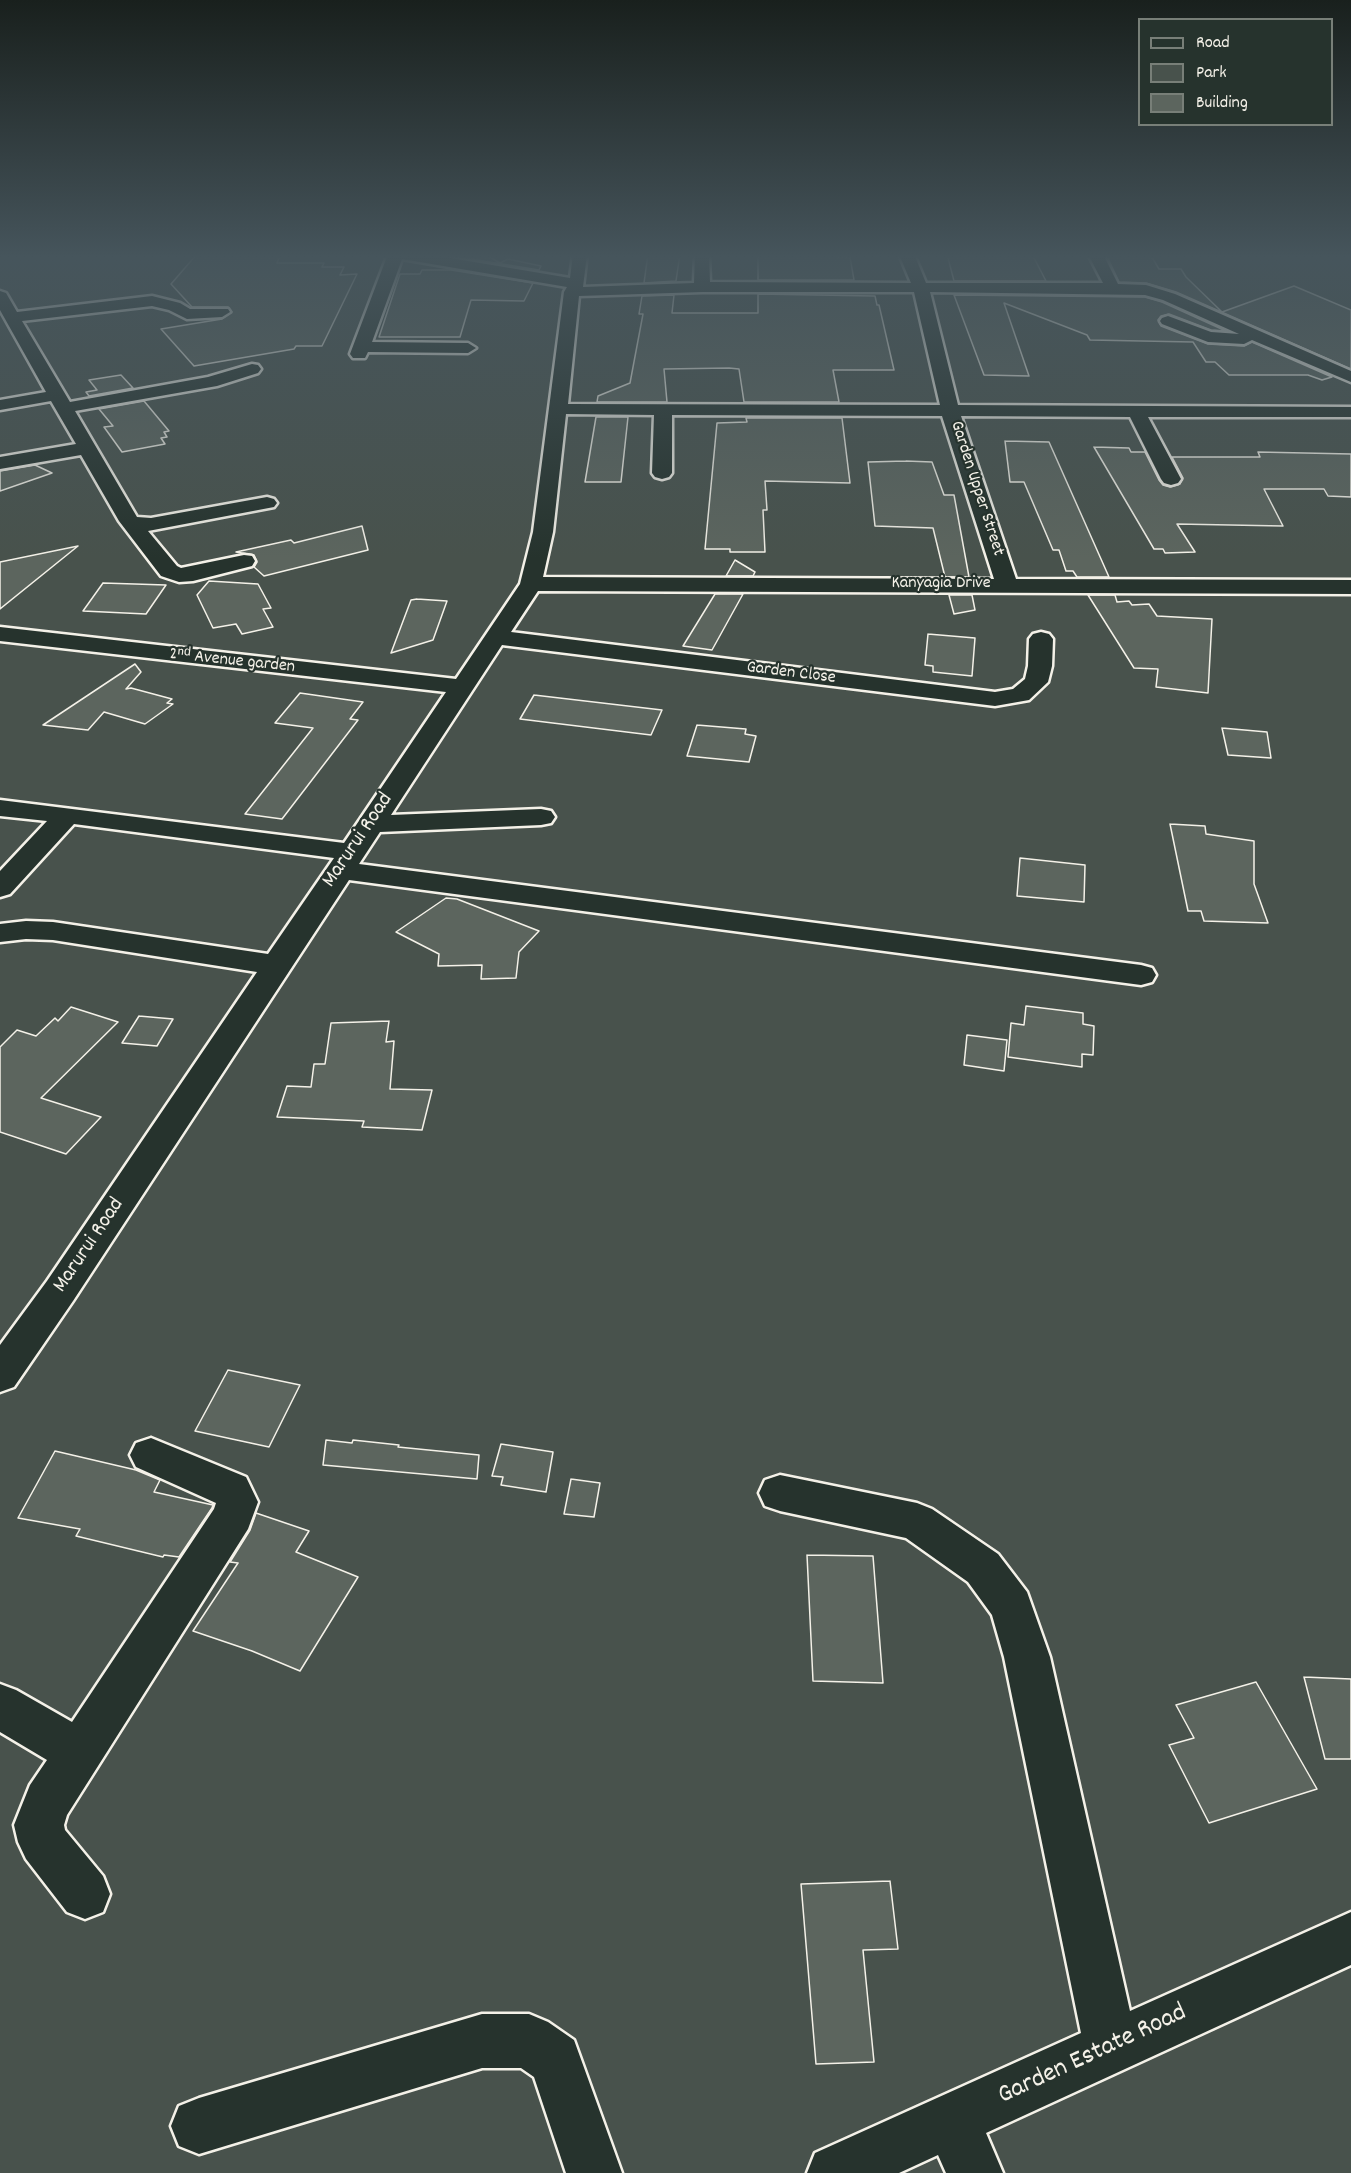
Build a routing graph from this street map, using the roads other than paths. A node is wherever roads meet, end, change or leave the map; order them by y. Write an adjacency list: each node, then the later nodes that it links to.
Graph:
1 (34, 355): 7 (street)
2 (565, 355): 9 (street, Marurui Road)
3 (937, 355): 11 (street, Garden Upper Street)
4 (1302, 355): 6 (street)
5 (252, 369): 7 (street)
6 (1351, 377)
7 (61, 402): 8 (street); 14 (street)
8 (0, 405)
9 (558, 410): 10 (street); 21 (street, Marurui Road)
10 (663, 410): 11 (street); 16 (street)
11 (950, 411): 12 (street); 22 (street, Garden Upper Street)
12 (1136, 411): 13 (street); 17 (street)
13 (1351, 411)
14 (87, 448): 15 (street); 19 (street)
15 (0, 463)
16 (662, 474)
17 (1171, 479)
18 (267, 503): 19 (street)
19 (131, 522): 20 (street)
20 (244, 561)
21 (531, 584): 22 (street, Kanyagia Drive); 25 (street, Marurui Road)
22 (1007, 585): 23 (street, Kanyagia Drive)
23 (1351, 586)
24 (0, 634): 27 (street, 2ⁿᵈ Avenue garden)
25 (497, 637): 26 (street, Garden Close); 27 (street, Marurui Road)
26 (1041, 639)
27 (464, 687): 31 (street, Marurui Road)
28 (0, 808): 29 (street)
29 (67, 815): 32 (street); 33 (street)
30 (541, 817): 31 (street)
31 (370, 824): 32 (street, Marurui Road)
32 (345, 861): 35 (street, Marurui Road); 36 (street)
33 (0, 888)
34 (0, 933): 35 (street)
35 (275, 965): 37 (street, Marurui Road)
36 (1141, 975)
37 (0, 1376)
38 (151, 1455): 41 (street)
39 (780, 1493): 44 (street)
40 (0, 1706): 41 (street)
41 (78, 1752): 42 (street)
42 (85, 1894)
43 (1351, 1938): 44 (street, Garden Estate Road)
44 (1111, 2048): 45 (street, Garden Estate Road)
45 (952, 2121): 48 (street, Garden Estate Road); 49 (street)
46 (199, 2126): 47 (street)
47 (594, 2173)
48 (835, 2173)
49 (975, 2173)

